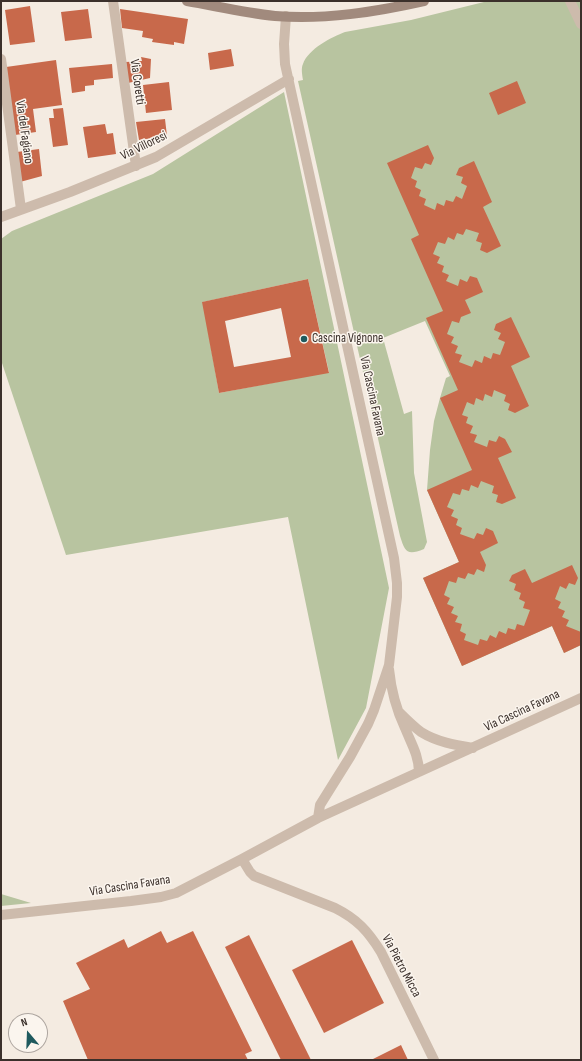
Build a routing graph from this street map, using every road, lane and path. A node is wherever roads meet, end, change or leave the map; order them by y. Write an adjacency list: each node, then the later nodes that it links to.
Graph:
1 (113, 1): 9 (street, Via Coretti)
2 (187, 1): 5 (street)
3 (424, 1): 5 (street)
4 (570, 1): 6 (street)
5 (286, 16): 8 (street, Via Cascina Favana)
6 (581, 24)
7 (1, 59): 10 (street, Via del Fagiano)
8 (289, 79): 9 (street, Via Villoresi); 12 (street, Via Cascina Favana)
9 (136, 166): 10 (street, Via Villoresi)
10 (22, 209): 11 (street, Via Villoresi)
11 (1, 217)
12 (389, 665): 14 (street, Via Cascina Favana); 17 (street, Via Cascina Favana)
13 (581, 698): 15 (street, Via Cascina Favana)
14 (399, 712): 15 (street); 16 (street, Via Cascina Favana)
15 (473, 748): 16 (street, Via Cascina Favana)
16 (419, 772): 17 (street, Via Cascina Favana)
17 (318, 818): 18 (street, Via Cascina Favana)
18 (242, 859): 19 (street, Via Cascina Favana); 20 (street, Via Pietro Micca)
19 (1, 915)
20 (434, 1060)

